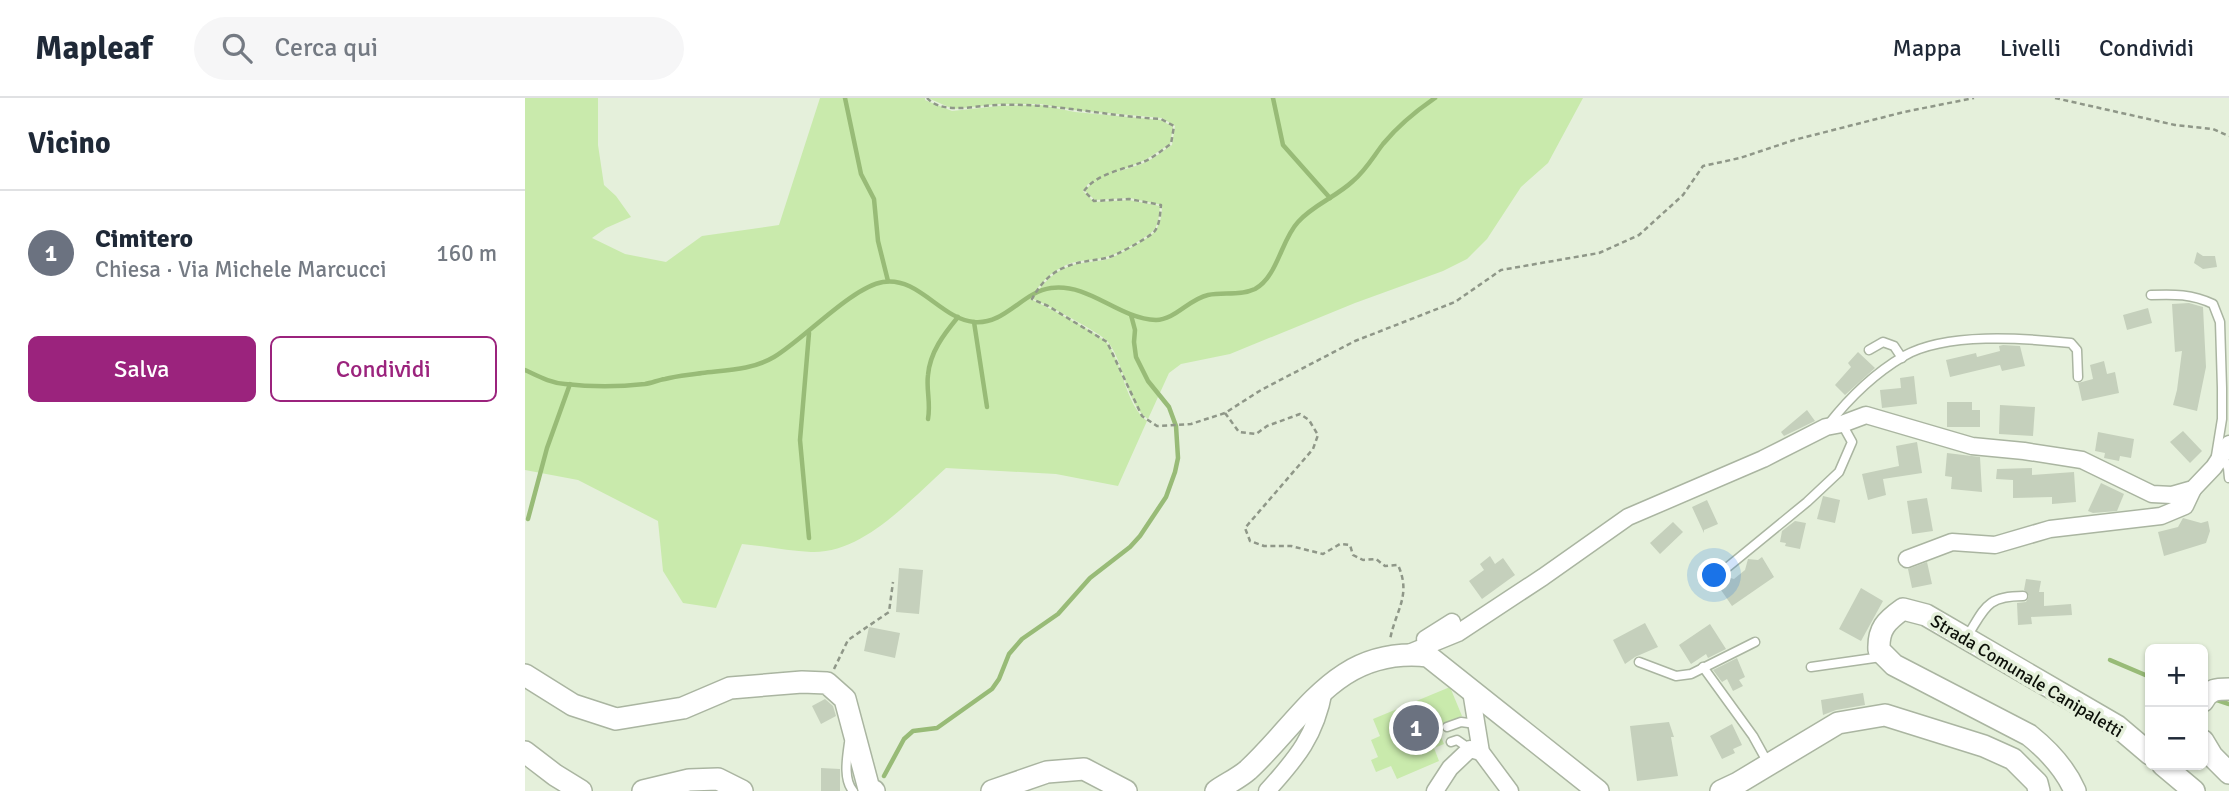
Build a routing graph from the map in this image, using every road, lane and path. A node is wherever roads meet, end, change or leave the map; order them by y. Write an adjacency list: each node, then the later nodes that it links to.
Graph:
1 (927, 98): 11 (path)
2 (1974, 98): 11 (path)
3 (2055, 98): 4 (path)
4 (2229, 136)
5 (2151, 295): 10 (lane)
6 (1869, 350): 7 (lane)
7 (1902, 358): 8 (lane); 12 (lane)
8 (2078, 377)
9 (2229, 377): 10 (lane)
10 (2222, 388): 13 (lane)
11 (1225, 413): 23 (path)
12 (1834, 425): 15 (street); 17 (lane); 23 (street)
13 (2222, 455): 14 (lane); 15 (street)
14 (2229, 478)
15 (2193, 489): 16 (street)
16 (1907, 559)
17 (1724, 570)
18 (894, 582): 29 (path)
19 (2023, 596): 21 (lane)
20 (1452, 622): 23 (street)
21 (1966, 638): 24 (street, Strada Comunale Canipaletti); 40 (street, Strada Comunale Canipaletti)
22 (1755, 642): 26 (lane)
23 (1406, 654): 30 (street); 32 (street)
24 (1885, 656): 27 (lane); 59 (street)
25 (1639, 662): 26 (lane)
26 (1703, 667): 42 (lane)
27 (1811, 667)
28 (525, 675): 29 (street)
29 (827, 683): 34 (street)
30 (1324, 687): 52 (street); 53 (street)
31 (2229, 689): 33 (street)
32 (1471, 691): 35 (street); 56 (street)
33 (2208, 695)
34 (851, 723): 48 (lane); 49 (street)
35 (1476, 724): 36 (lane); 39 (street)
36 (1447, 727)
37 (1451, 742): 39 (lane)
38 (2208, 749): 44 (street)
39 (1476, 750): 54 (street); 55 (street)
40 (2145, 750)
41 (525, 752): 45 (street)
42 (1769, 765): 57 (street); 58 (street)
43 (2169, 770): 60 (street)
44 (2229, 773)
45 (580, 791)
46 (643, 791): 47 (street)
47 (742, 791)
48 (853, 791)
49 (874, 791)
50 (992, 791): 51 (street)
51 (1126, 791)
52 (1216, 791)
53 (1268, 791)
54 (1435, 791)
55 (1510, 791)
56 (1598, 791)
57 (1721, 791)
58 (2039, 791)
59 (2075, 791)
60 (2193, 791)

